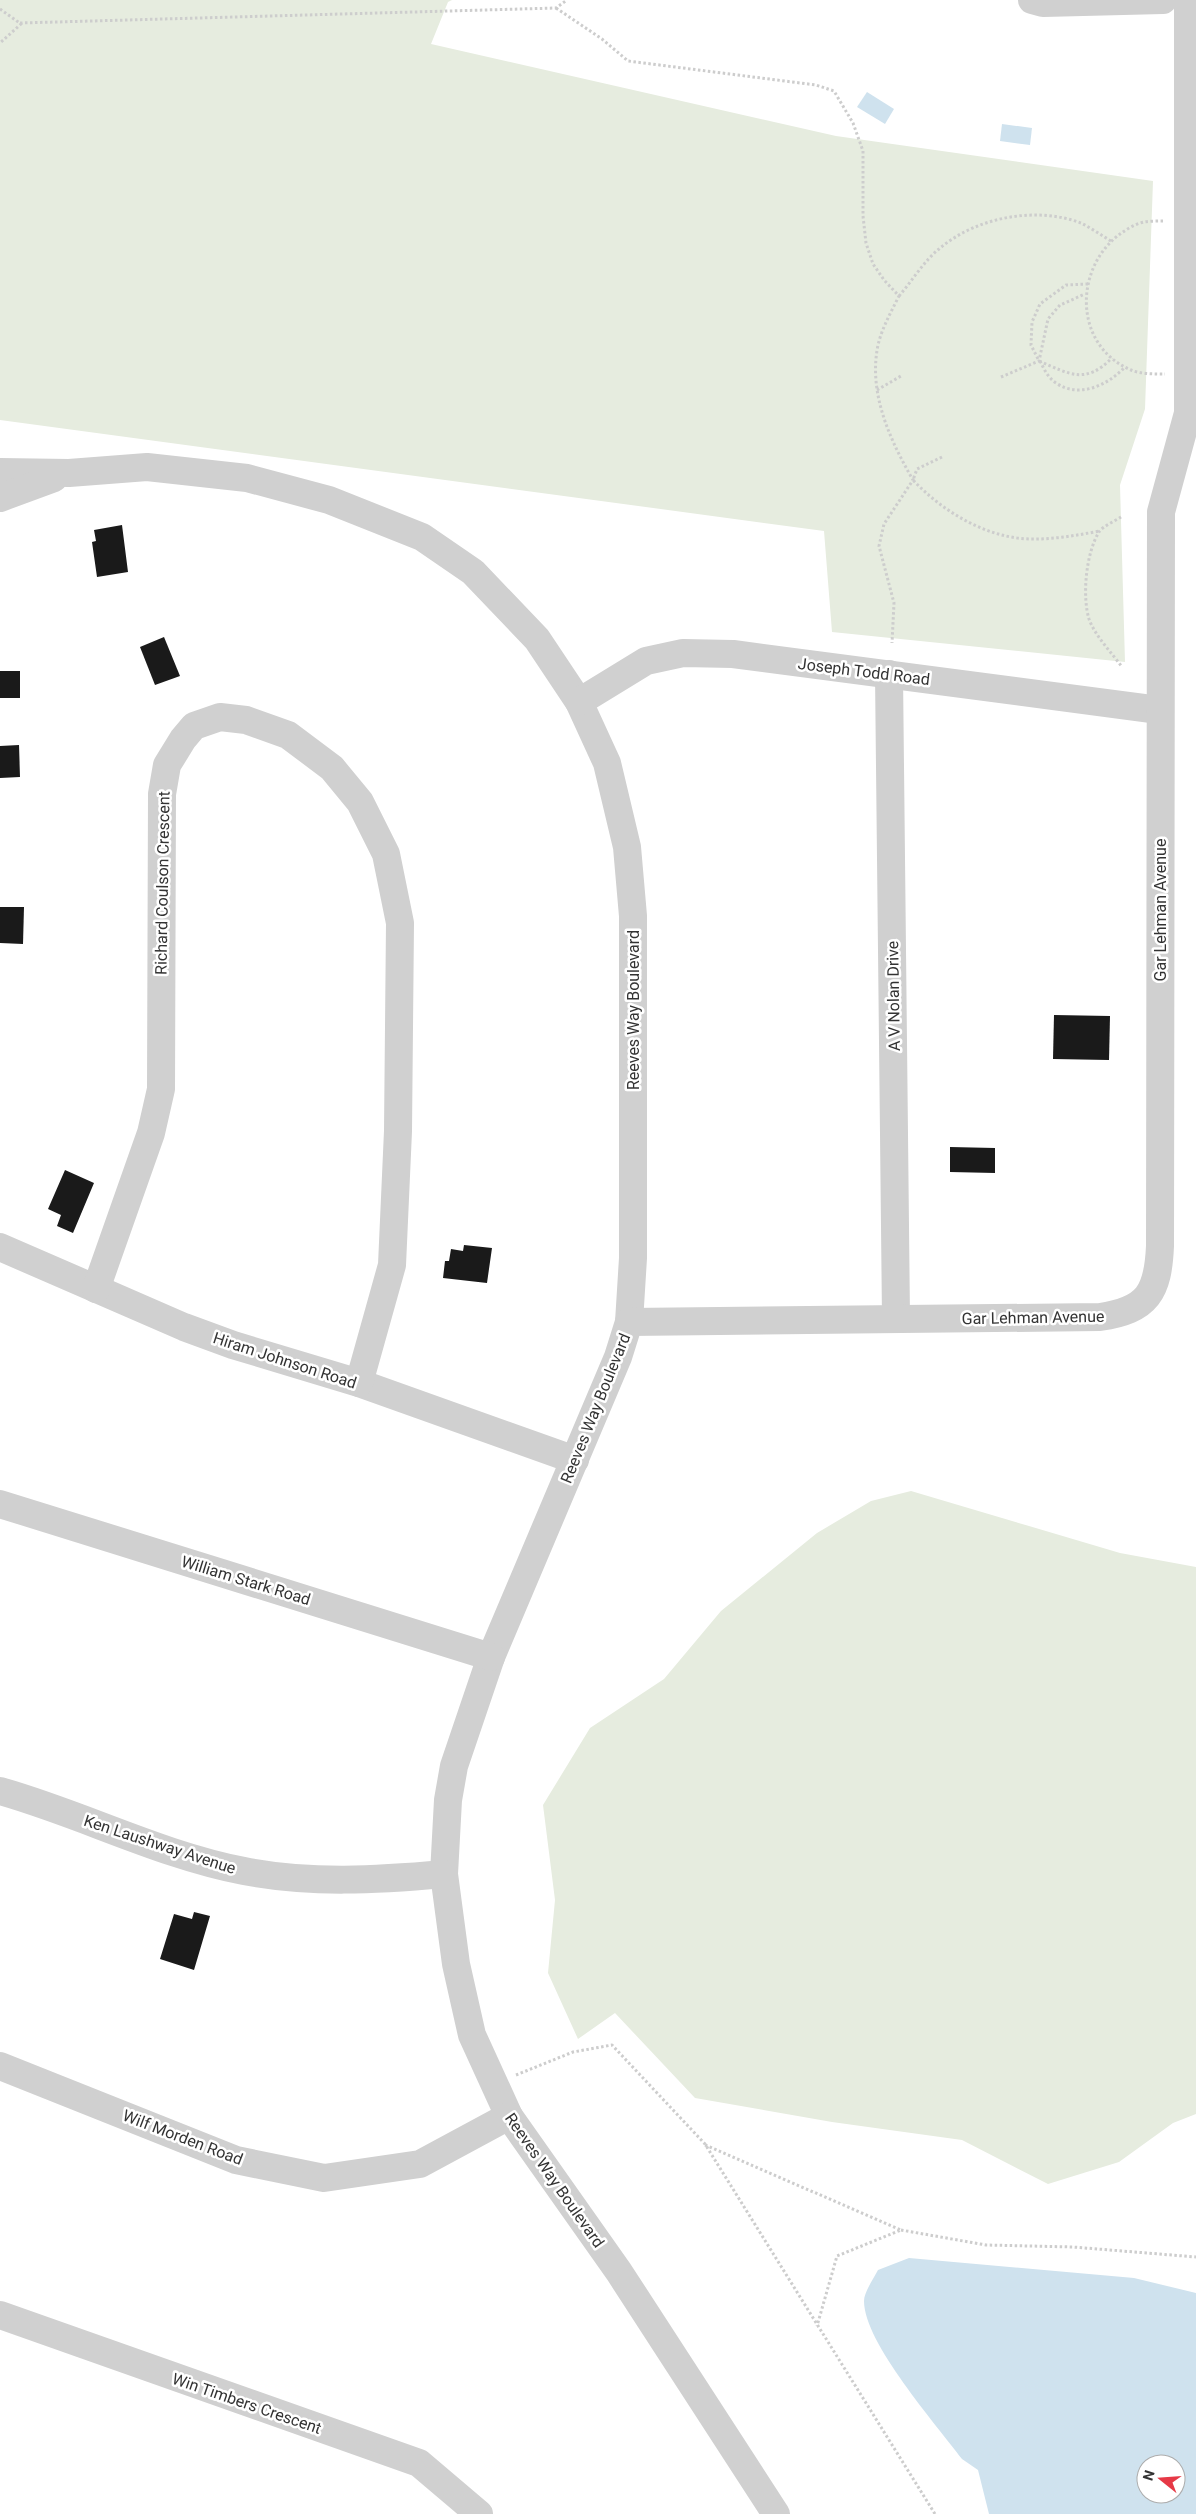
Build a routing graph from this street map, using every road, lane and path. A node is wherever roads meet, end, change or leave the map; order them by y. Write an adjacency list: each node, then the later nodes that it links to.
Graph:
1 (567, 0): 5 (path)
2 (1032, 0): 3 (street)
3 (1163, 0)
4 (1188, 0): 9 (street, Gar Lehman Avenue)
5 (556, 8): 7 (path); 13 (path)
6 (0, 9): 7 (path)
7 (20, 23): 8 (path)
8 (0, 43)
9 (1188, 219): 10 (path); 17 (street, Gar Lehman Avenue)
10 (1111, 241): 11 (path); 13 (path)
11 (1088, 284): 12 (path); 15 (path)
12 (1085, 294): 14 (path); 15 (path)
13 (899, 296): 20 (path)
14 (1112, 358): 15 (path); 16 (path)
15 (1039, 361): 16 (path); 19 (path)
16 (1125, 367): 17 (path)
17 (1188, 373): 32 (street, Gar Lehman Avenue)
18 (900, 376): 20 (path)
19 (1001, 378)
20 (877, 390): 24 (path)
21 (942, 456): 24 (path)
22 (0, 472): 23 (street, Reeves Way Boulevard)
23 (69, 473): 25 (street, Reeves Way Boulevard); 31 (street, Reeves Way Boulevard)
24 (913, 480): 27 (path); 28 (path)
25 (0, 498)
26 (1121, 517): 27 (path)
27 (1100, 531): 29 (path)
28 (892, 643)
29 (1122, 667)
30 (889, 674): 31 (street, Joseph Todd Road); 32 (street, Joseph Todd Road); 35 (street, A V Nolan Drive)
31 (579, 702): 36 (street, Reeves Way Boulevard)
32 (1159, 710): 35 (street, Gar Lehman Avenue)
33 (0, 1247): 34 (street, Hiram Johnson Road)
34 (96, 1289): 37 (street, Hiram Johnson Road); 37 (street, Richard Coulson Crescent)
35 (896, 1318): 36 (street, Gar Lehman Avenue)
36 (629, 1322): 38 (street, Reeves Way Boulevard)
37 (360, 1383): 38 (street, Hiram Johnson Road)
38 (575, 1460): 40 (street, Reeves Way Boulevard)
39 (0, 1504): 40 (street, William Stark Road)
40 (491, 1657): 42 (street, Reeves Way Boulevard)
41 (0, 1791): 42 (street, Ken Laushway Avenue)
42 (444, 1874): 44 (street, Reeves Way Boulevard)
43 (0, 2066): 45 (street, Wilf Morden Road)
44 (494, 2084): 45 (street, Reeves Way Boulevard); 46 (path)
45 (509, 2116): 52 (street, Reeves Way Boulevard)
46 (705, 2144): 47 (path); 50 (path)
47 (901, 2230): 48 (path); 50 (path)
48 (1196, 2257)
49 (0, 2316): 51 (street, Win Timbers Crescent)
50 (817, 2326): 53 (path)
51 (479, 2514)
52 (776, 2514)
53 (935, 2514)

